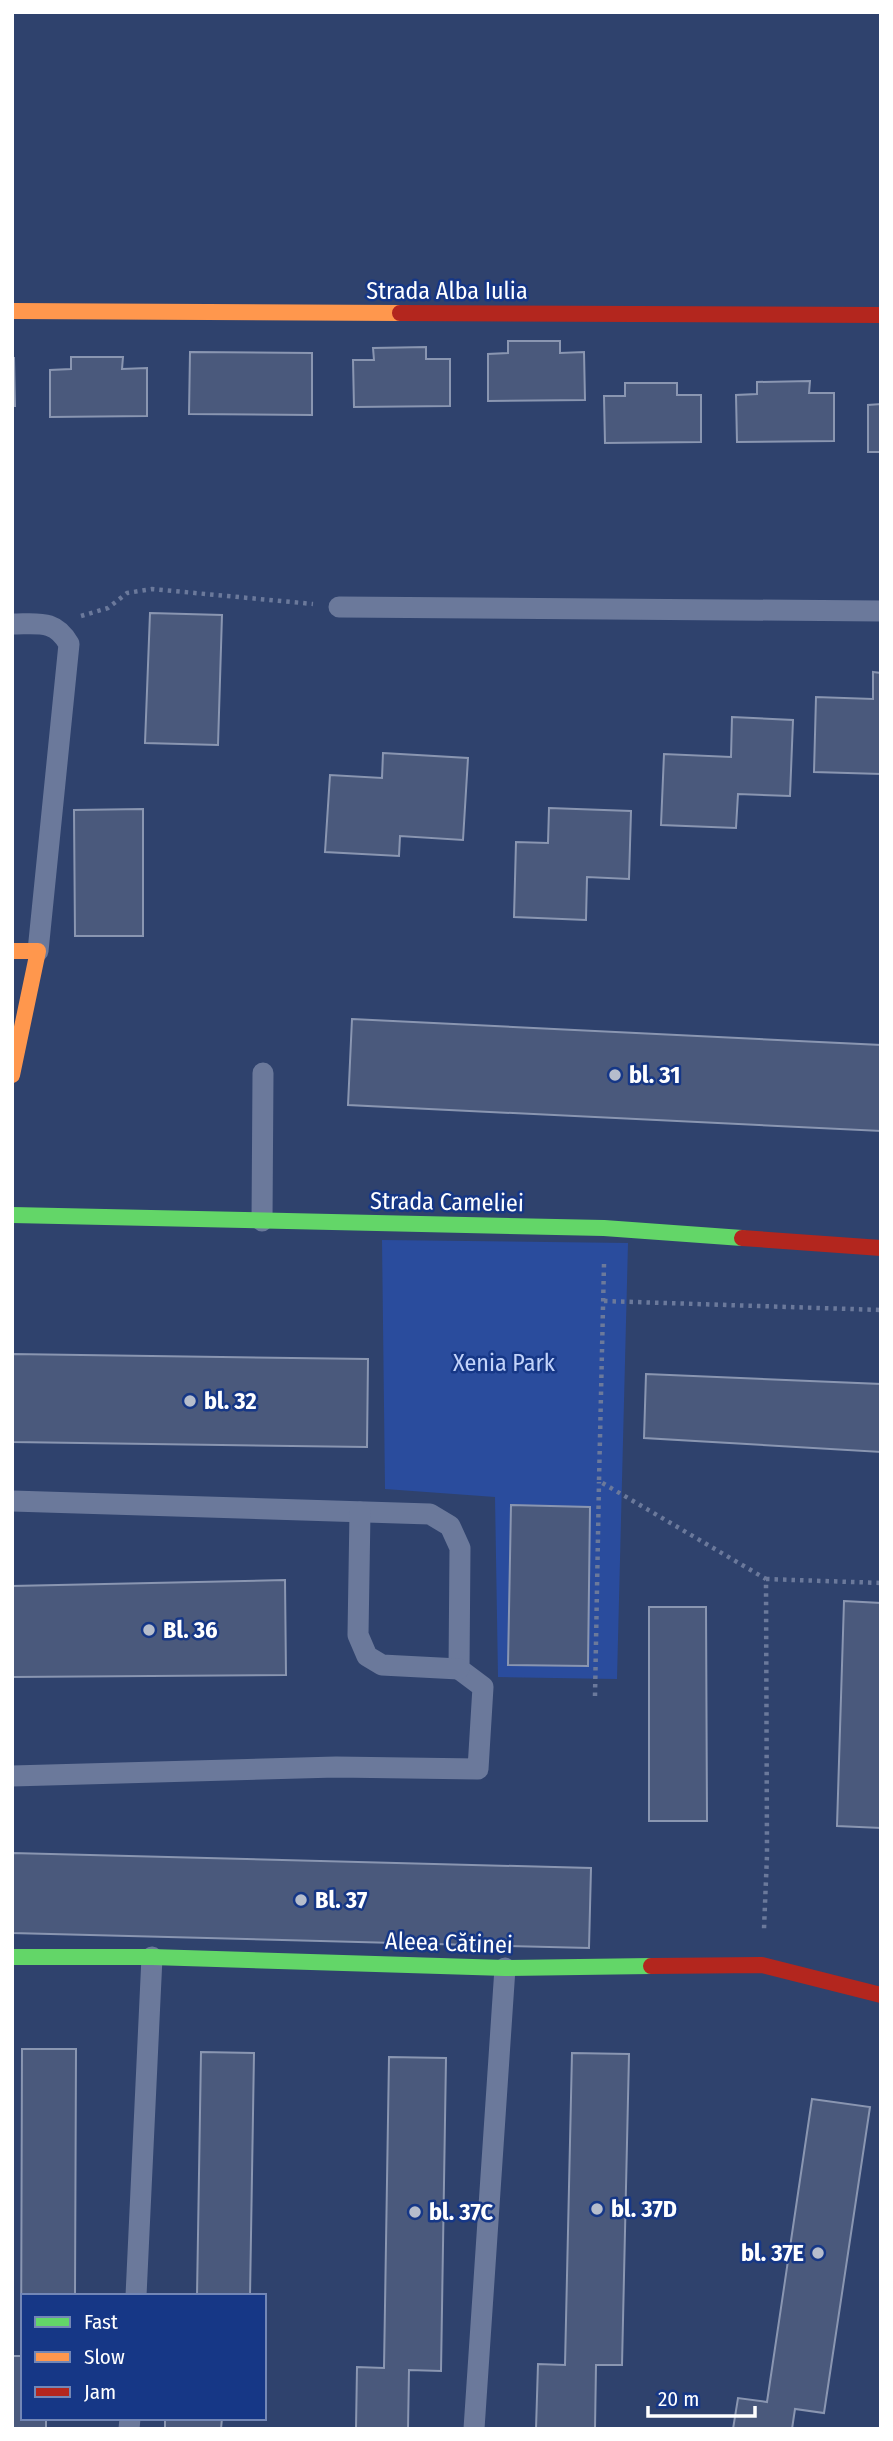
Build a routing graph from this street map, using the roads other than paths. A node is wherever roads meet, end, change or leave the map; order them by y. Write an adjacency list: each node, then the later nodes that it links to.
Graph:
1 (12, 312): 2 (street, Strada Alba Iulia)
2 (881, 315)
3 (339, 607): 4 (lane)
4 (881, 611)
5 (12, 624): 7 (lane)
6 (12, 951): 7 (street)
7 (38, 951): 9 (street)
8 (263, 1073): 11 (lane)
9 (12, 1075)
10 (12, 1215): 11 (street, Strada Cameliei)
11 (262, 1221): 12 (street, Strada Cameliei)
12 (881, 1248)
13 (12, 1501): 14 (lane)
14 (360, 1511): 15 (lane); 15 (lane)
15 (459, 1669): 16 (lane)
16 (12, 1776)
17 (12, 1957): 18 (street, Aleea Cătinei)
18 (152, 1957): 19 (street, Aleea Cătinei); 21 (lane)
19 (505, 1968): 20 (street, Aleea Cătinei); 22 (lane)
20 (881, 1995)
21 (136, 2294)
22 (474, 2429)

